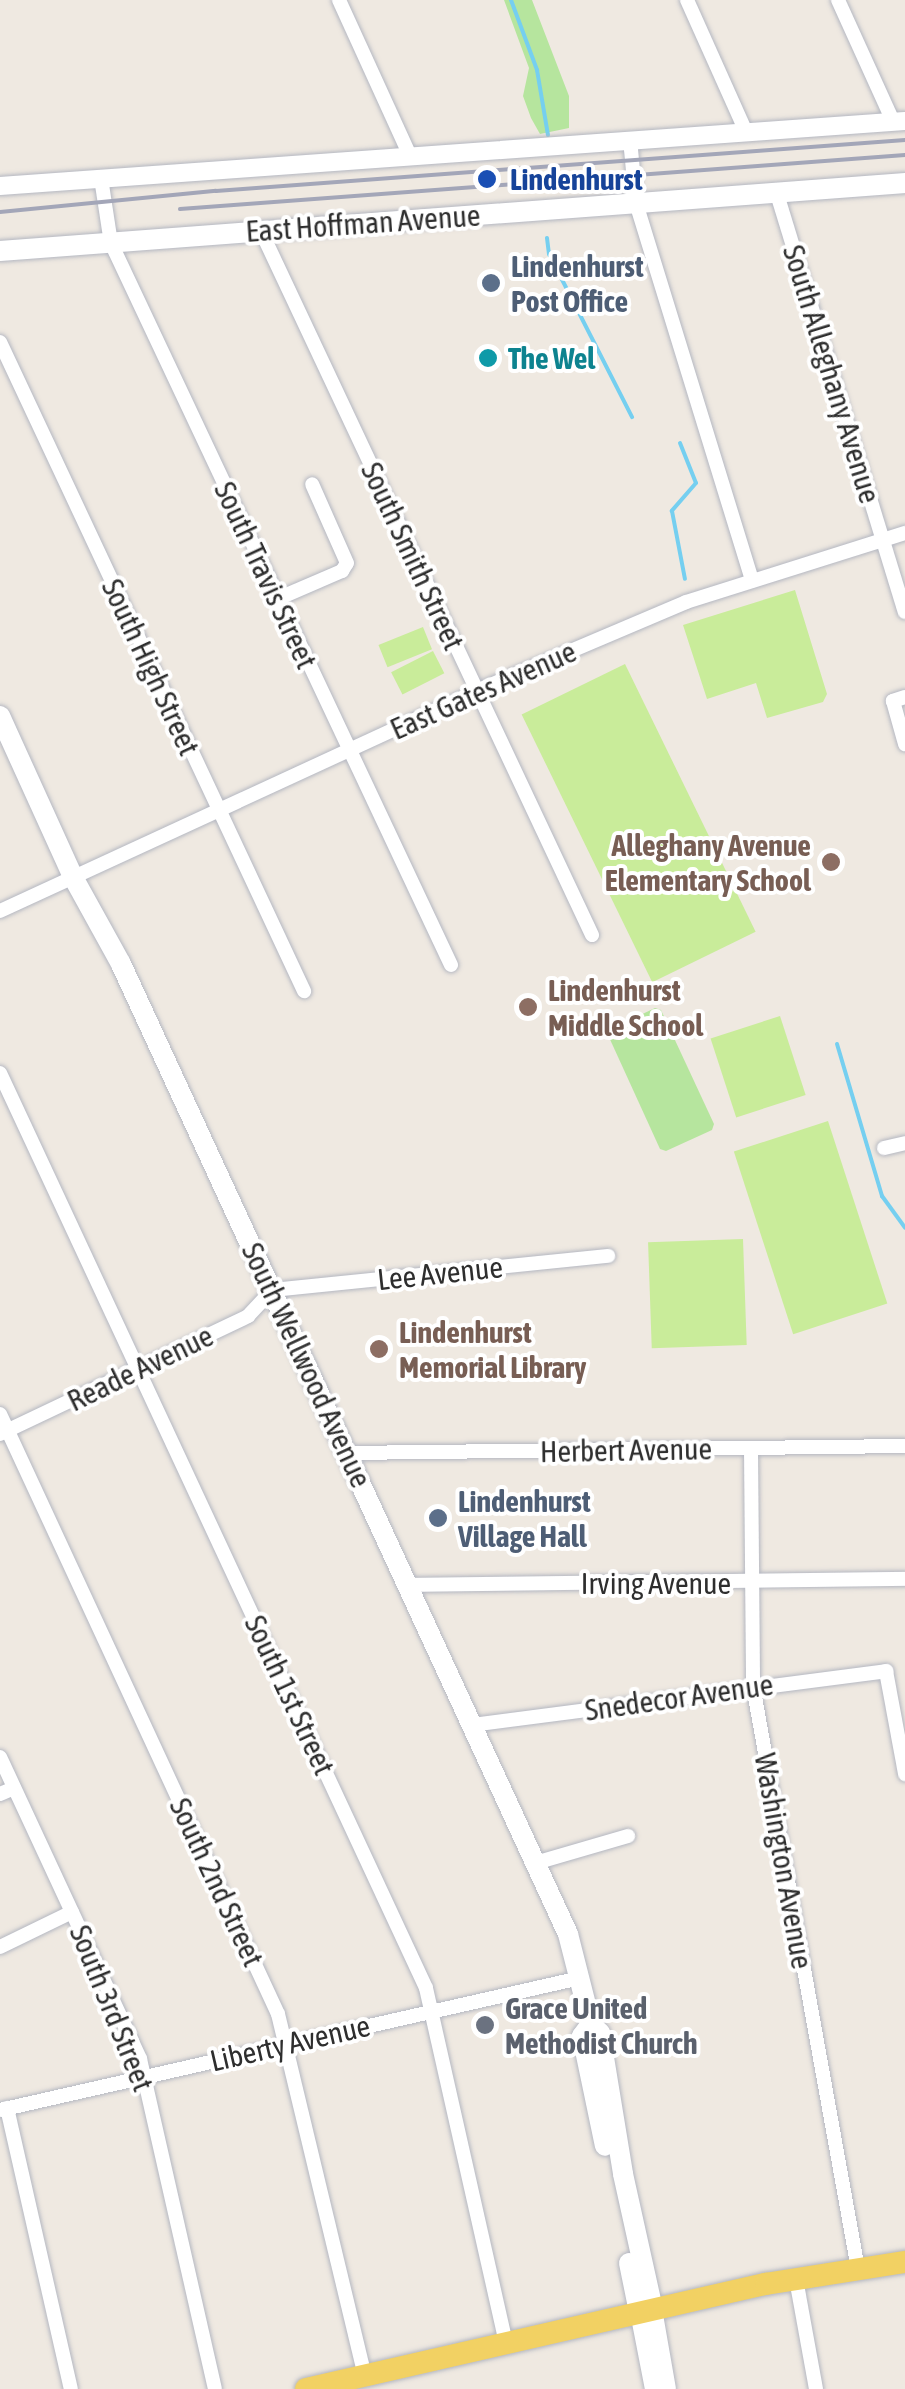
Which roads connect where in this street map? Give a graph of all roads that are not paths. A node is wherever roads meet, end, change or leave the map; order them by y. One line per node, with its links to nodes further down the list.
1 (338, 0): 7 (street)
2 (687, 0): 5 (street)
3 (838, 0): 4 (street)
4 (899, 121): 5 (street, East Hoffman Avenue)
5 (746, 132): 6 (street, East Hoffman Avenue)
6 (630, 139): 7 (street, East Hoffman Avenue); 12 (street)
7 (410, 156): 8 (street, East Hoffman Avenue)
8 (101, 178): 10 (street, East Hoffman Avenue); 14 (street, South Travis Street)
9 (905, 182): 11 (main road, East Hoffman Avenue)
10 (0, 186)
11 (777, 194): 12 (main road, East Hoffman Avenue); 19 (street, South Alleghany Avenue)
12 (636, 203): 13 (main road, East Hoffman Avenue); 20 (street)
13 (261, 231): 14 (main road, East Hoffman Avenue); 23 (street, South Smith Street)
14 (111, 243): 15 (main road, East Hoffman Avenue); 21 (street, South Travis Street)
15 (0, 251)
16 (0, 342): 28 (street, South High Street)
17 (312, 484): 21 (street)
18 (905, 534): 19 (street, East Gates Avenue)
19 (883, 540): 20 (street, East Gates Avenue); 22 (street, South Alleghany Avenue)
20 (752, 581): 23 (street, East Gates Avenue)
21 (277, 599): 27 (street, South Travis Street)
22 (905, 612)
23 (476, 692): 27 (street, East Gates Avenue); 31 (street, South Smith Street)
24 (905, 697): 26 (street)
25 (0, 716): 29 (main road, South Wellwood Avenue)
26 (905, 744)
27 (349, 750): 28 (street, East Gates Avenue); 32 (street, South Travis Street)
28 (218, 810): 29 (street, East Gates Avenue); 33 (street, South High Street)
29 (73, 876): 30 (street, East Gates Avenue); 38 (main road, South Wellwood Avenue)
30 (0, 912)
31 (592, 935)
32 (450, 965)
33 (304, 991)
34 (0, 1073): 39 (street, South 1st Street)
35 (905, 1143): 36 (street)
36 (884, 1148)
37 (608, 1256): 38 (street, Lee Avenue)
38 (272, 1290): 39 (street, Reade Avenue); 44 (main road, South Wellwood Avenue)
39 (138, 1369): 41 (street, Reade Avenue); 58 (street, South 1st Street)
40 (0, 1414): 41 (street, South 2nd Street)
41 (4, 1432): 59 (street, South 2nd Street)
42 (905, 1446): 43 (street, Herbert Avenue)
43 (751, 1449): 44 (street, Herbert Avenue); 46 (street, Washington Avenue)
44 (348, 1453): 47 (main road, South Wellwood Avenue)
45 (905, 1579): 46 (street, Irving Avenue)
46 (752, 1582): 47 (street, Irving Avenue); 48 (street, Washington Avenue)
47 (408, 1585): 49 (main road, South Wellwood Avenue)
48 (753, 1686): 49 (street, Snedecor Avenue); 51 (street, Snedecor Avenue); 63 (street, Washington Avenue)
49 (472, 1726): 54 (main road, South Wellwood Avenue)
50 (0, 1757): 52 (street, South 3rd Street)
51 (905, 1774)
52 (7, 1791): 55 (street, South 3rd Street)
53 (628, 1836): 54 (street)
54 (536, 1863): 57 (main road, South Wellwood Avenue)
55 (72, 1912): 56 (street); 60 (street, South 3rd Street)
56 (0, 1947)
57 (580, 1978): 58 (street, Liberty Avenue); 65 (main road, South Wellwood Avenue)
58 (430, 2010): 59 (street, Liberty Avenue); 66 (street, South 1st Street)
59 (288, 2044): 60 (street, Liberty Avenue); 67 (street, South 2nd Street)
60 (145, 2076): 61 (street, Liberty Avenue); 69 (street, South 3rd Street)
61 (4, 2109): 68 (street)
62 (905, 2262): 63 (main road)
63 (858, 2269): 64 (main road)
64 (796, 2279): 65 (main road); 73 (street)
65 (646, 2310): 66 (main road); 71 (street, South Wellwood Avenue); 72 (street, South Wellwood Avenue)
66 (506, 2342): 67 (main road)
67 (365, 2375): 70 (main road)
68 (71, 2389)
69 (215, 2389)
70 (306, 2389)
71 (654, 2389)
72 (667, 2389)
73 (816, 2389)

